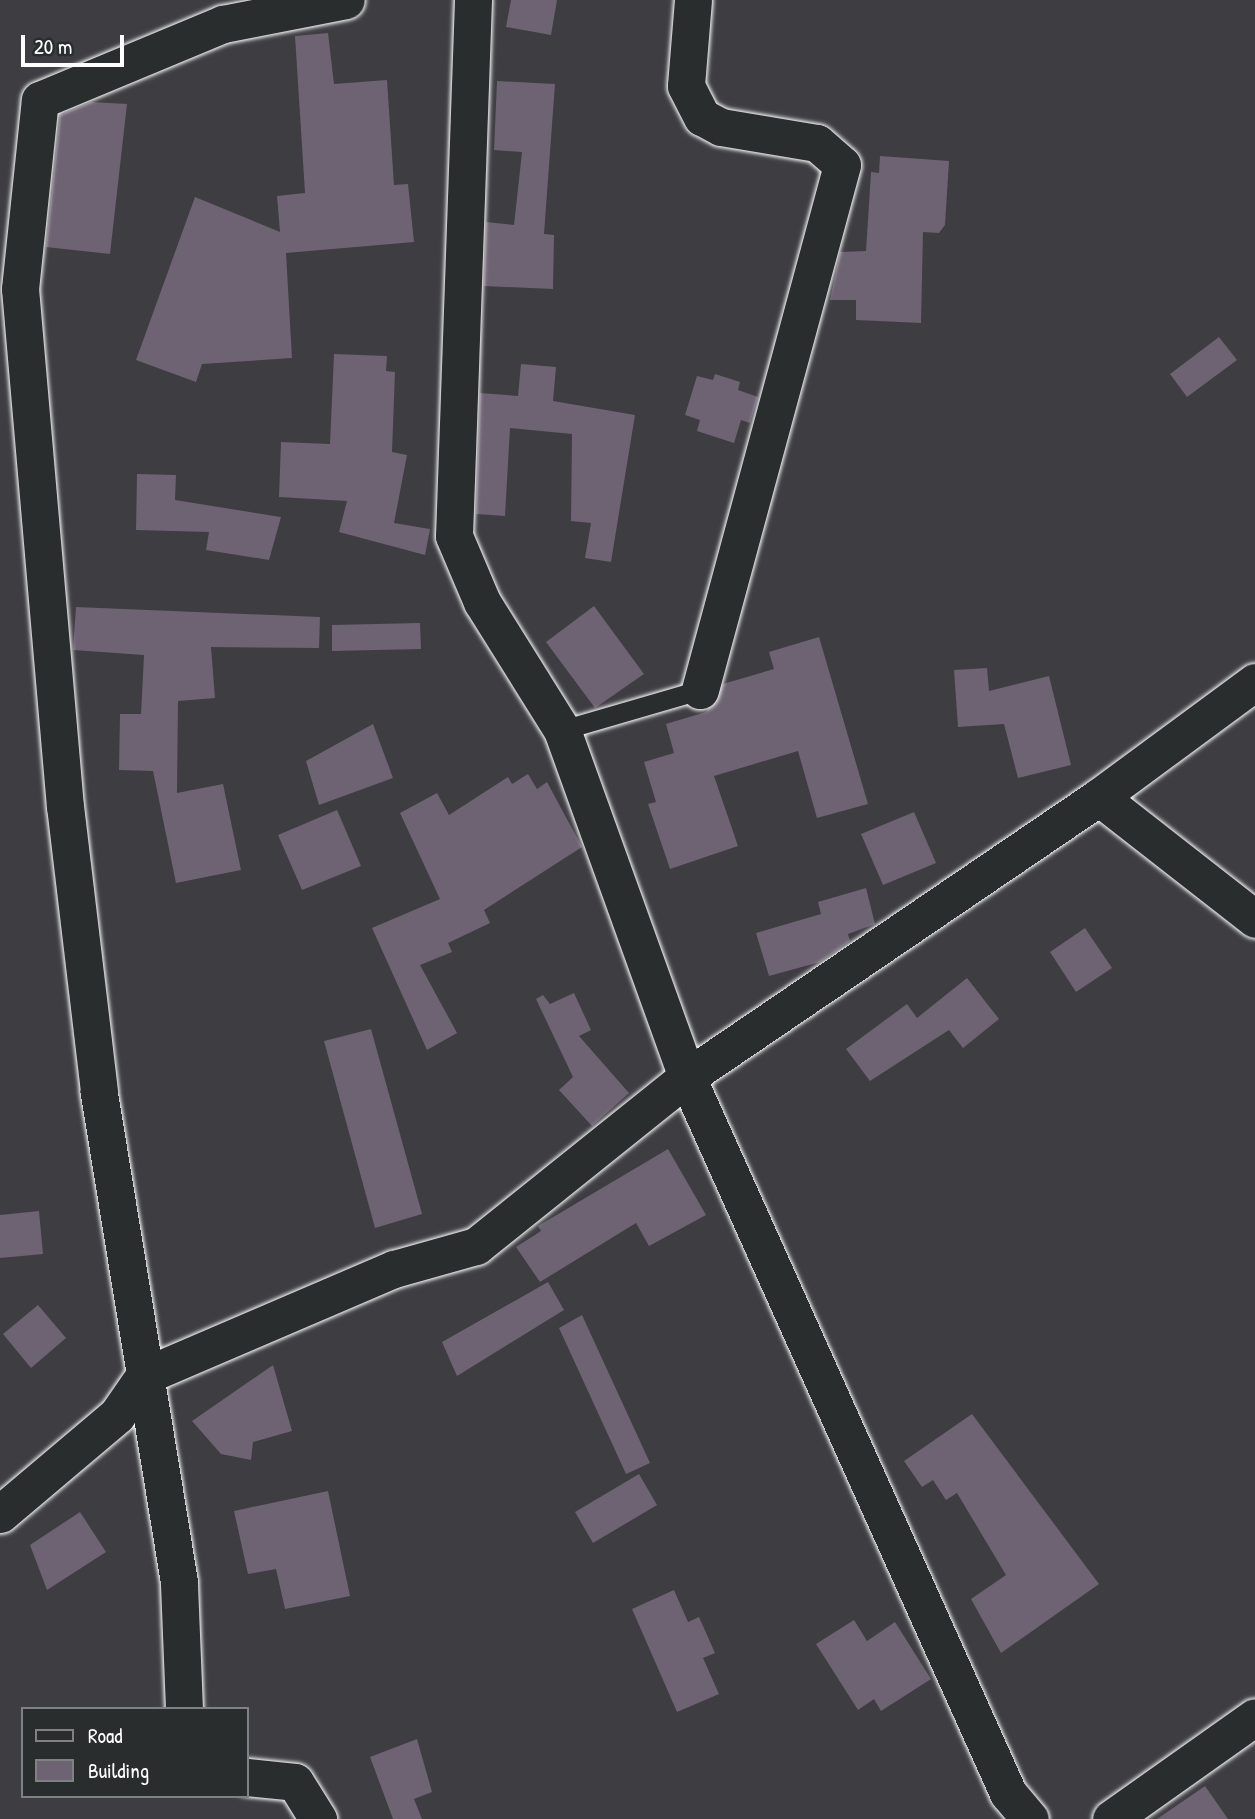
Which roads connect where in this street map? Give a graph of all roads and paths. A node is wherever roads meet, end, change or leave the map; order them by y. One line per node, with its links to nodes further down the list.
1 (346, 0): 10 (street)
2 (473, 0): 6 (street)
3 (693, 0): 5 (street)
4 (1255, 682): 7 (street)
5 (700, 690): 6 (lane)
6 (562, 730): 9 (street)
7 (1099, 797): 8 (street); 9 (street)
8 (1255, 919)
9 (687, 1077): 10 (street); 16 (street)
10 (144, 1376): 11 (street); 12 (street)
11 (0, 1514)
12 (184, 1707)
13 (1255, 1717): 17 (street)
14 (248, 1777): 15 (street)
15 (318, 1819)
16 (1030, 1819)
17 (1111, 1819)

